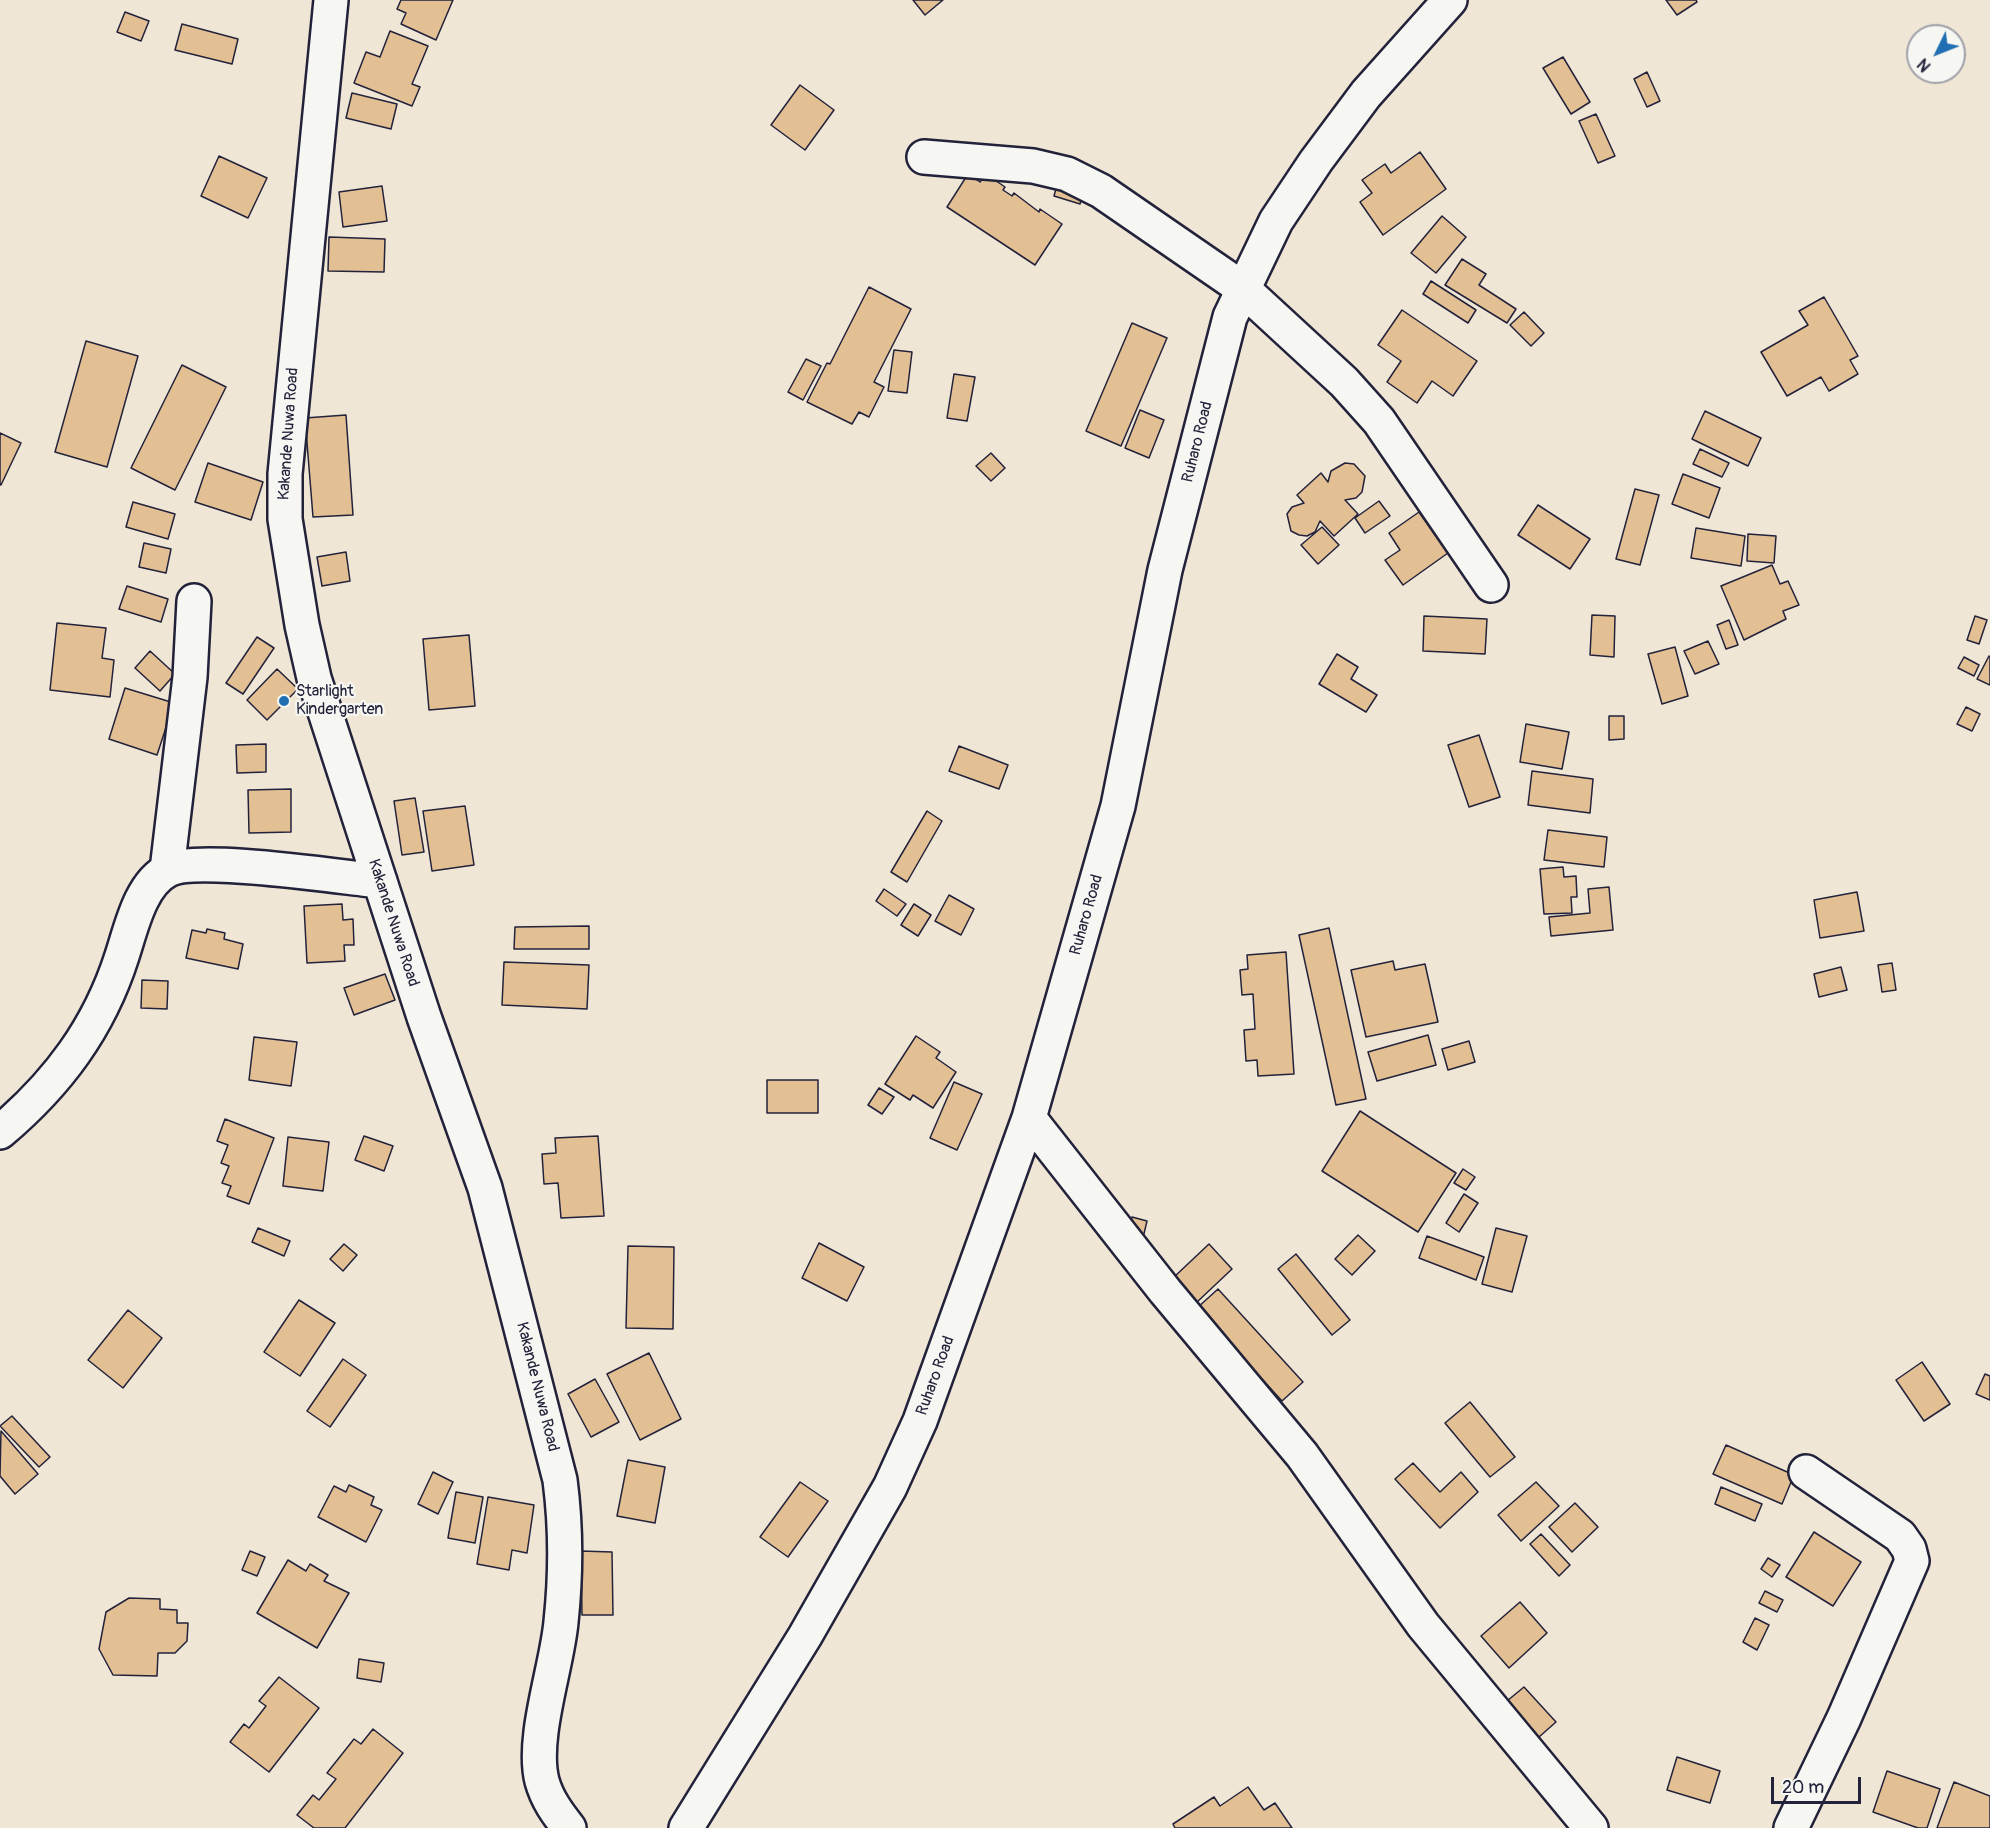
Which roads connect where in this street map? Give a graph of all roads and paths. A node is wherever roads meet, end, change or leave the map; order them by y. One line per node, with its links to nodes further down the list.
1 (331, 0): 8 (street, Kakande Nuwa Road)
2 (1450, 0): 4 (street, Ruharo Road)
3 (924, 157): 4 (street)
4 (1242, 288): 5 (street); 9 (street, Ruharo Road)
5 (1491, 585)
6 (194, 601): 7 (street)
7 (167, 870): 8 (street); 10 (street)
8 (380, 880): 12 (street, Kakande Nuwa Road)
9 (1029, 1118): 13 (street, Ruharo Road); 14 (street)
10 (0, 1132)
11 (1806, 1472): 15 (street)
12 (568, 1828)
13 (686, 1828)
14 (1591, 1828)
15 (1791, 1828)

